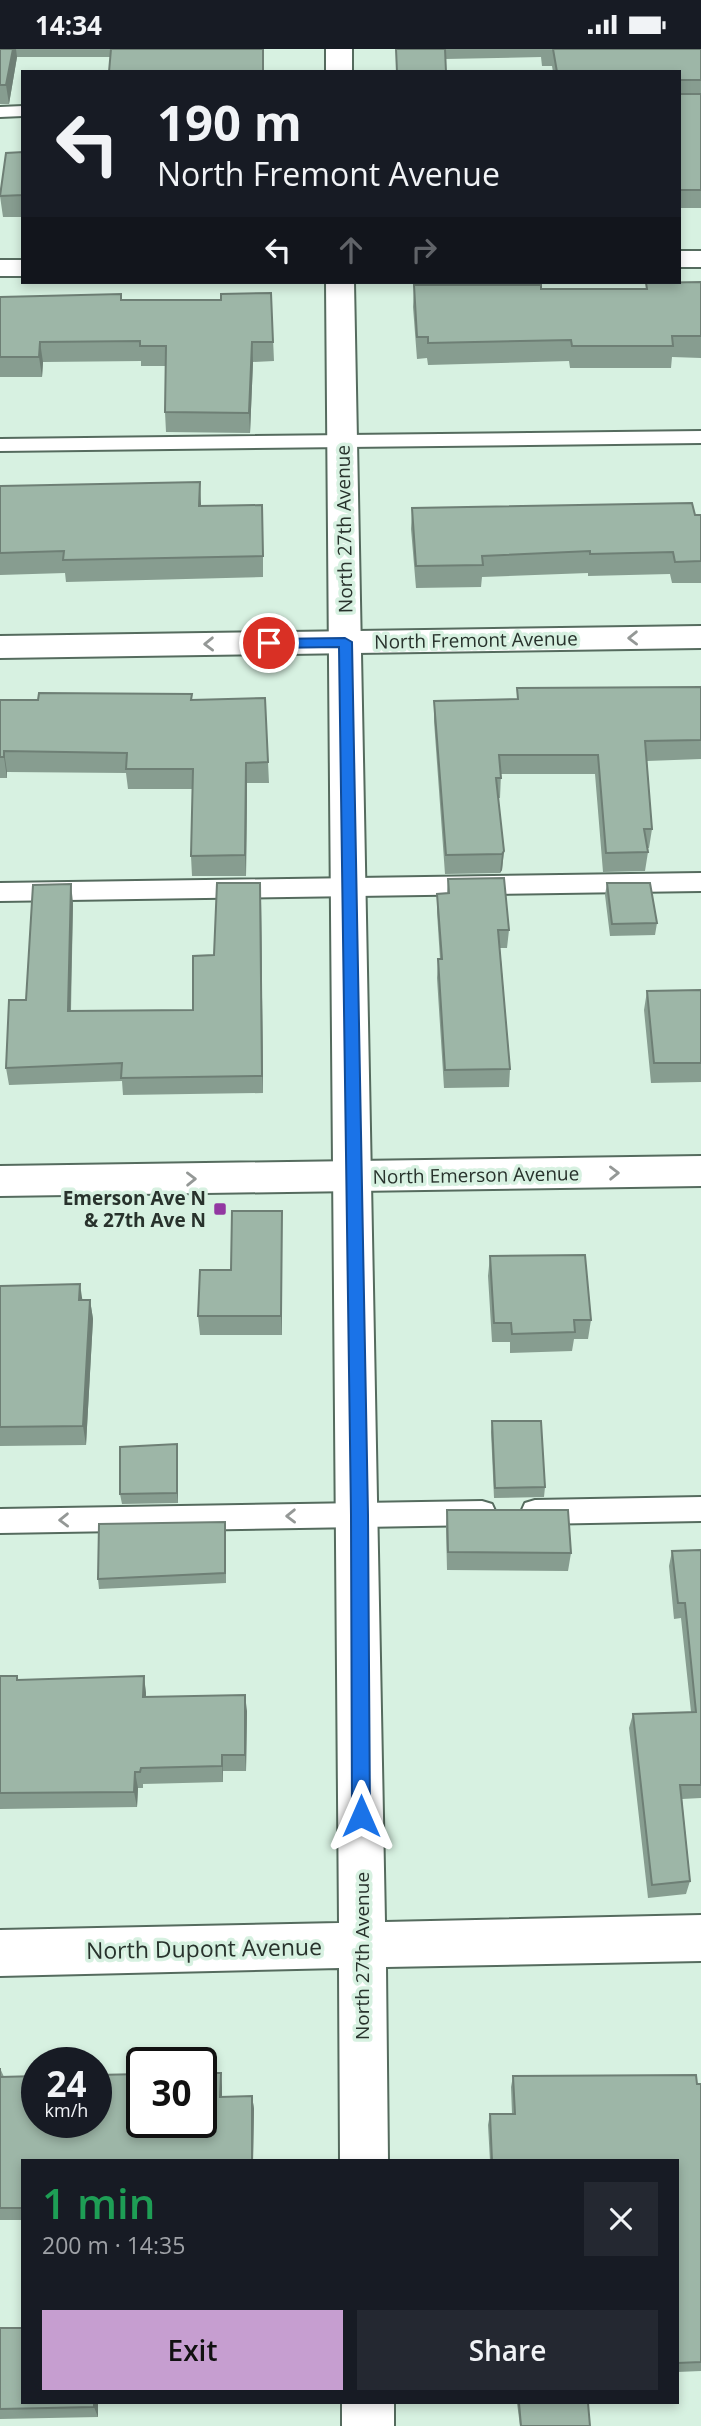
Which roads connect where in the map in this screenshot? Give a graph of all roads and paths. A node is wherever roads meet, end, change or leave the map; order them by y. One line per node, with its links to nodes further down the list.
1 (339, 49): 2 (street)
2 (339, 70)
3 (21, 111): 4 (lane)
4 (0, 112)
5 (681, 259): 6 (street)
6 (701, 259)
7 (0, 268): 8 (street)
8 (21, 268)
9 (340, 284): 11 (street, North 27th Avenue)
10 (701, 437): 11 (lane)
11 (342, 441): 12 (lane); 14 (street, North 27th Avenue)
12 (0, 445)
13 (701, 637): 14 (street, North Fremont Avenue, one-way to 14)
14 (345, 642): 15 (street, North Fremont Avenue, one-way to 15); 17 (street, North 27th Avenue)
15 (0, 647)
16 (701, 882): 17 (lane)
17 (349, 887): 18 (lane); 20 (street, North 27th Avenue)
18 (0, 892)
19 (701, 1171): 20 (street, North Emerson Avenue, one-way to 19)
20 (353, 1177): 21 (street, North Emerson Avenue, one-way to 20); 23 (street, North 27th Avenue)
21 (0, 1181)
22 (701, 1509): 23 (lane)
23 (359, 1515): 24 (lane, one-way to 24); 26 (street, North 27th Avenue)
24 (0, 1521)
25 (701, 1938): 26 (street, North Dupont Avenue)
26 (362, 1945): 27 (street, North Dupont Avenue); 28 (street, North 27th Avenue)
27 (0, 1953)
28 (364, 2159)
29 (368, 2404): 30 (street)
30 (368, 2426)

